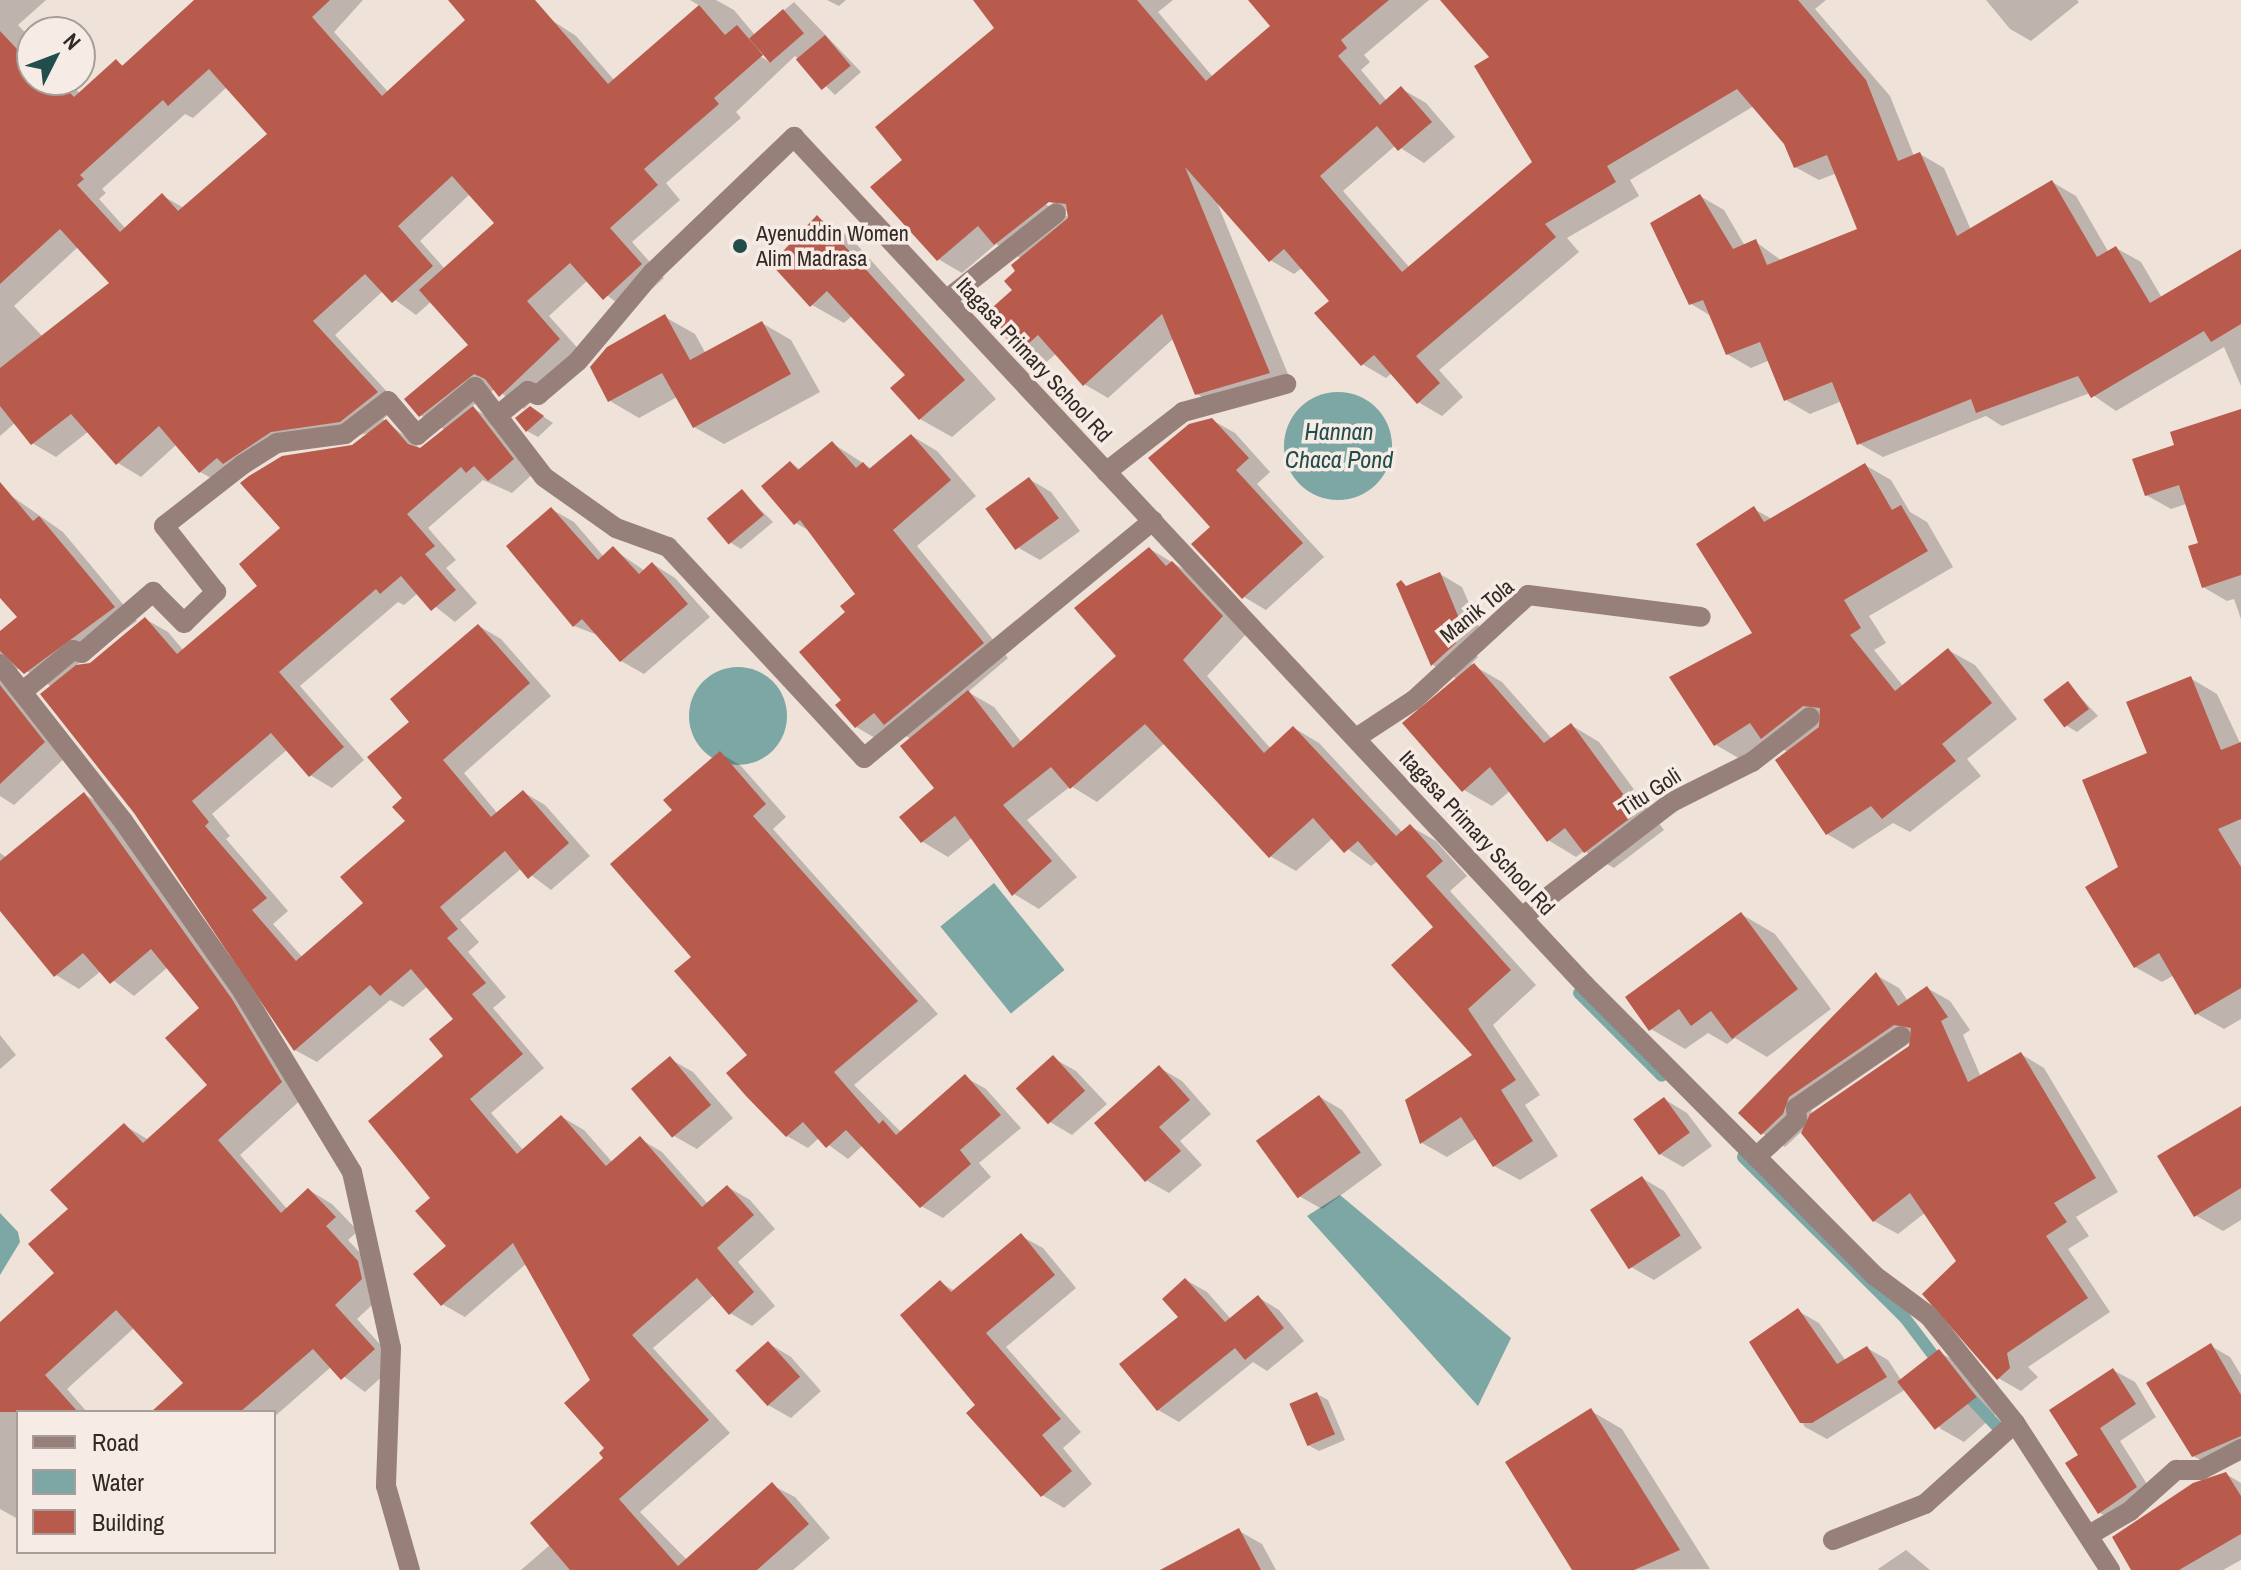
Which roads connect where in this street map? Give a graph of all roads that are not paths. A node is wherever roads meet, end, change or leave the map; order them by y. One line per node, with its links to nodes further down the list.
1 (1056, 213): 2 (street)
2 (946, 300): 4 (street, Itagasa Primary School Rd); 5 (street, Itagasa Primary School Rd)
3 (1286, 384): 5 (street)
4 (497, 416): 6 (street); 9 (street)
5 (1106, 472): 6 (street, Itagasa Primary School Rd)
6 (1153, 521): 11 (street, Itagasa Primary School Rd)
7 (1701, 617): 11 (street, Manik Tola)
8 (0, 664): 9 (street)
9 (22, 692): 19 (street)
10 (1810, 717): 12 (street, Titu Goli)
11 (1356, 738): 12 (street, Itagasa Primary School Rd)
12 (1522, 917): 14 (street, Itagasa Primary School Rd)
13 (1901, 1036): 14 (street)
14 (1756, 1157): 15 (street, Itagasa Primary School Rd)
15 (2015, 1423): 17 (street, Itagasa Primary School Rd); 18 (street)
16 (2241, 1449): 17 (street)
17 (2089, 1535): 20 (street, Itagasa Primary School Rd)
18 (1833, 1540)
19 (410, 1570)
20 (2110, 1570)

